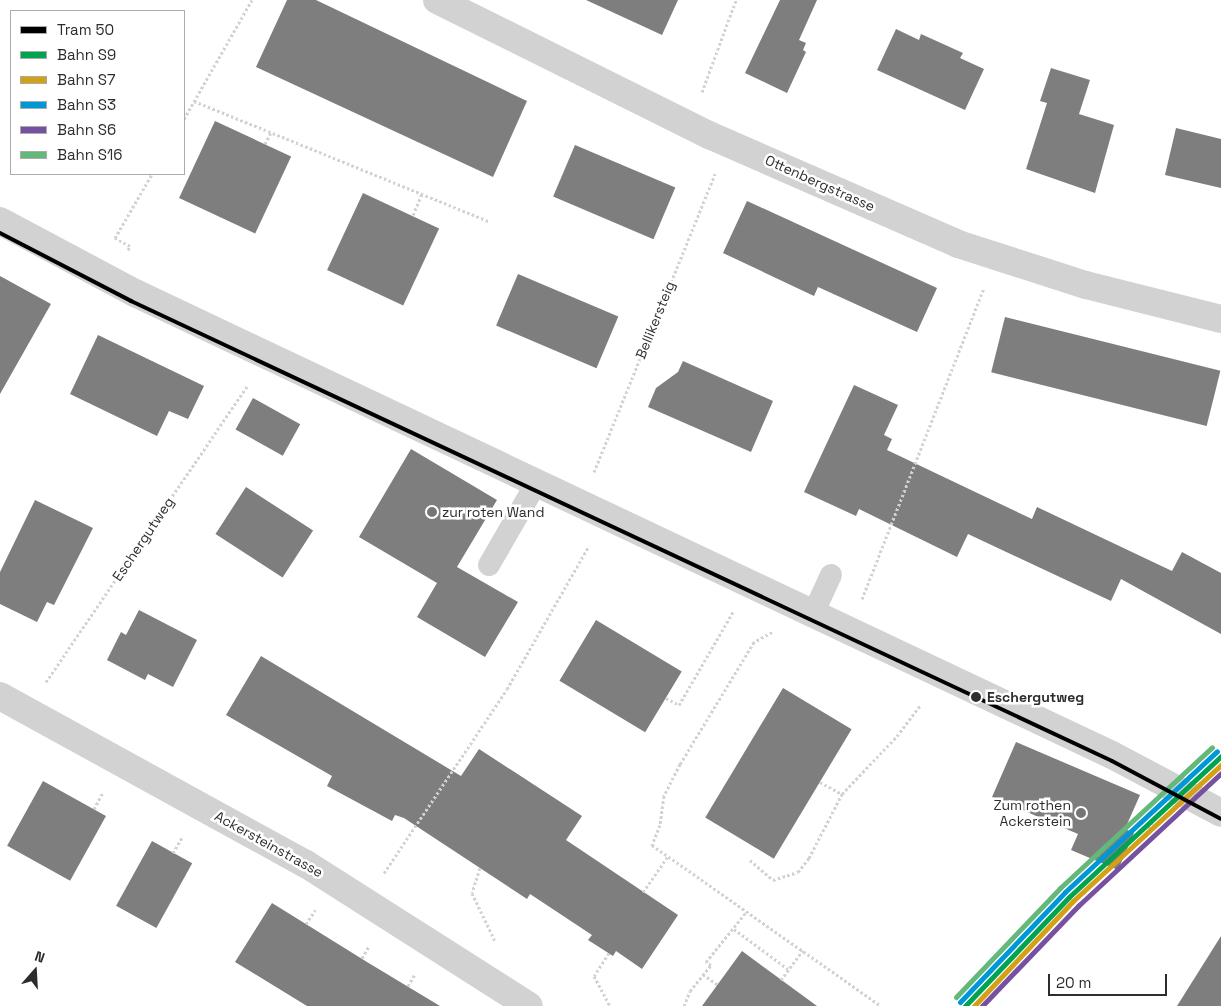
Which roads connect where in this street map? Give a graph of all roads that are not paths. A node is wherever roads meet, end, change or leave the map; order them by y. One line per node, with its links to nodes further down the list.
1 (437, 0): 3 (street, Ottenbergstrasse)
2 (0, 221): 4 (street)
3 (1221, 319)
4 (537, 482): 5 (lane); 7 (street)
5 (488, 565)
6 (831, 575): 7 (lane)
7 (813, 614): 9 (street)
8 (0, 696): 10 (street, Ackersteinstrasse)
9 (1221, 813)
10 (530, 1006)

